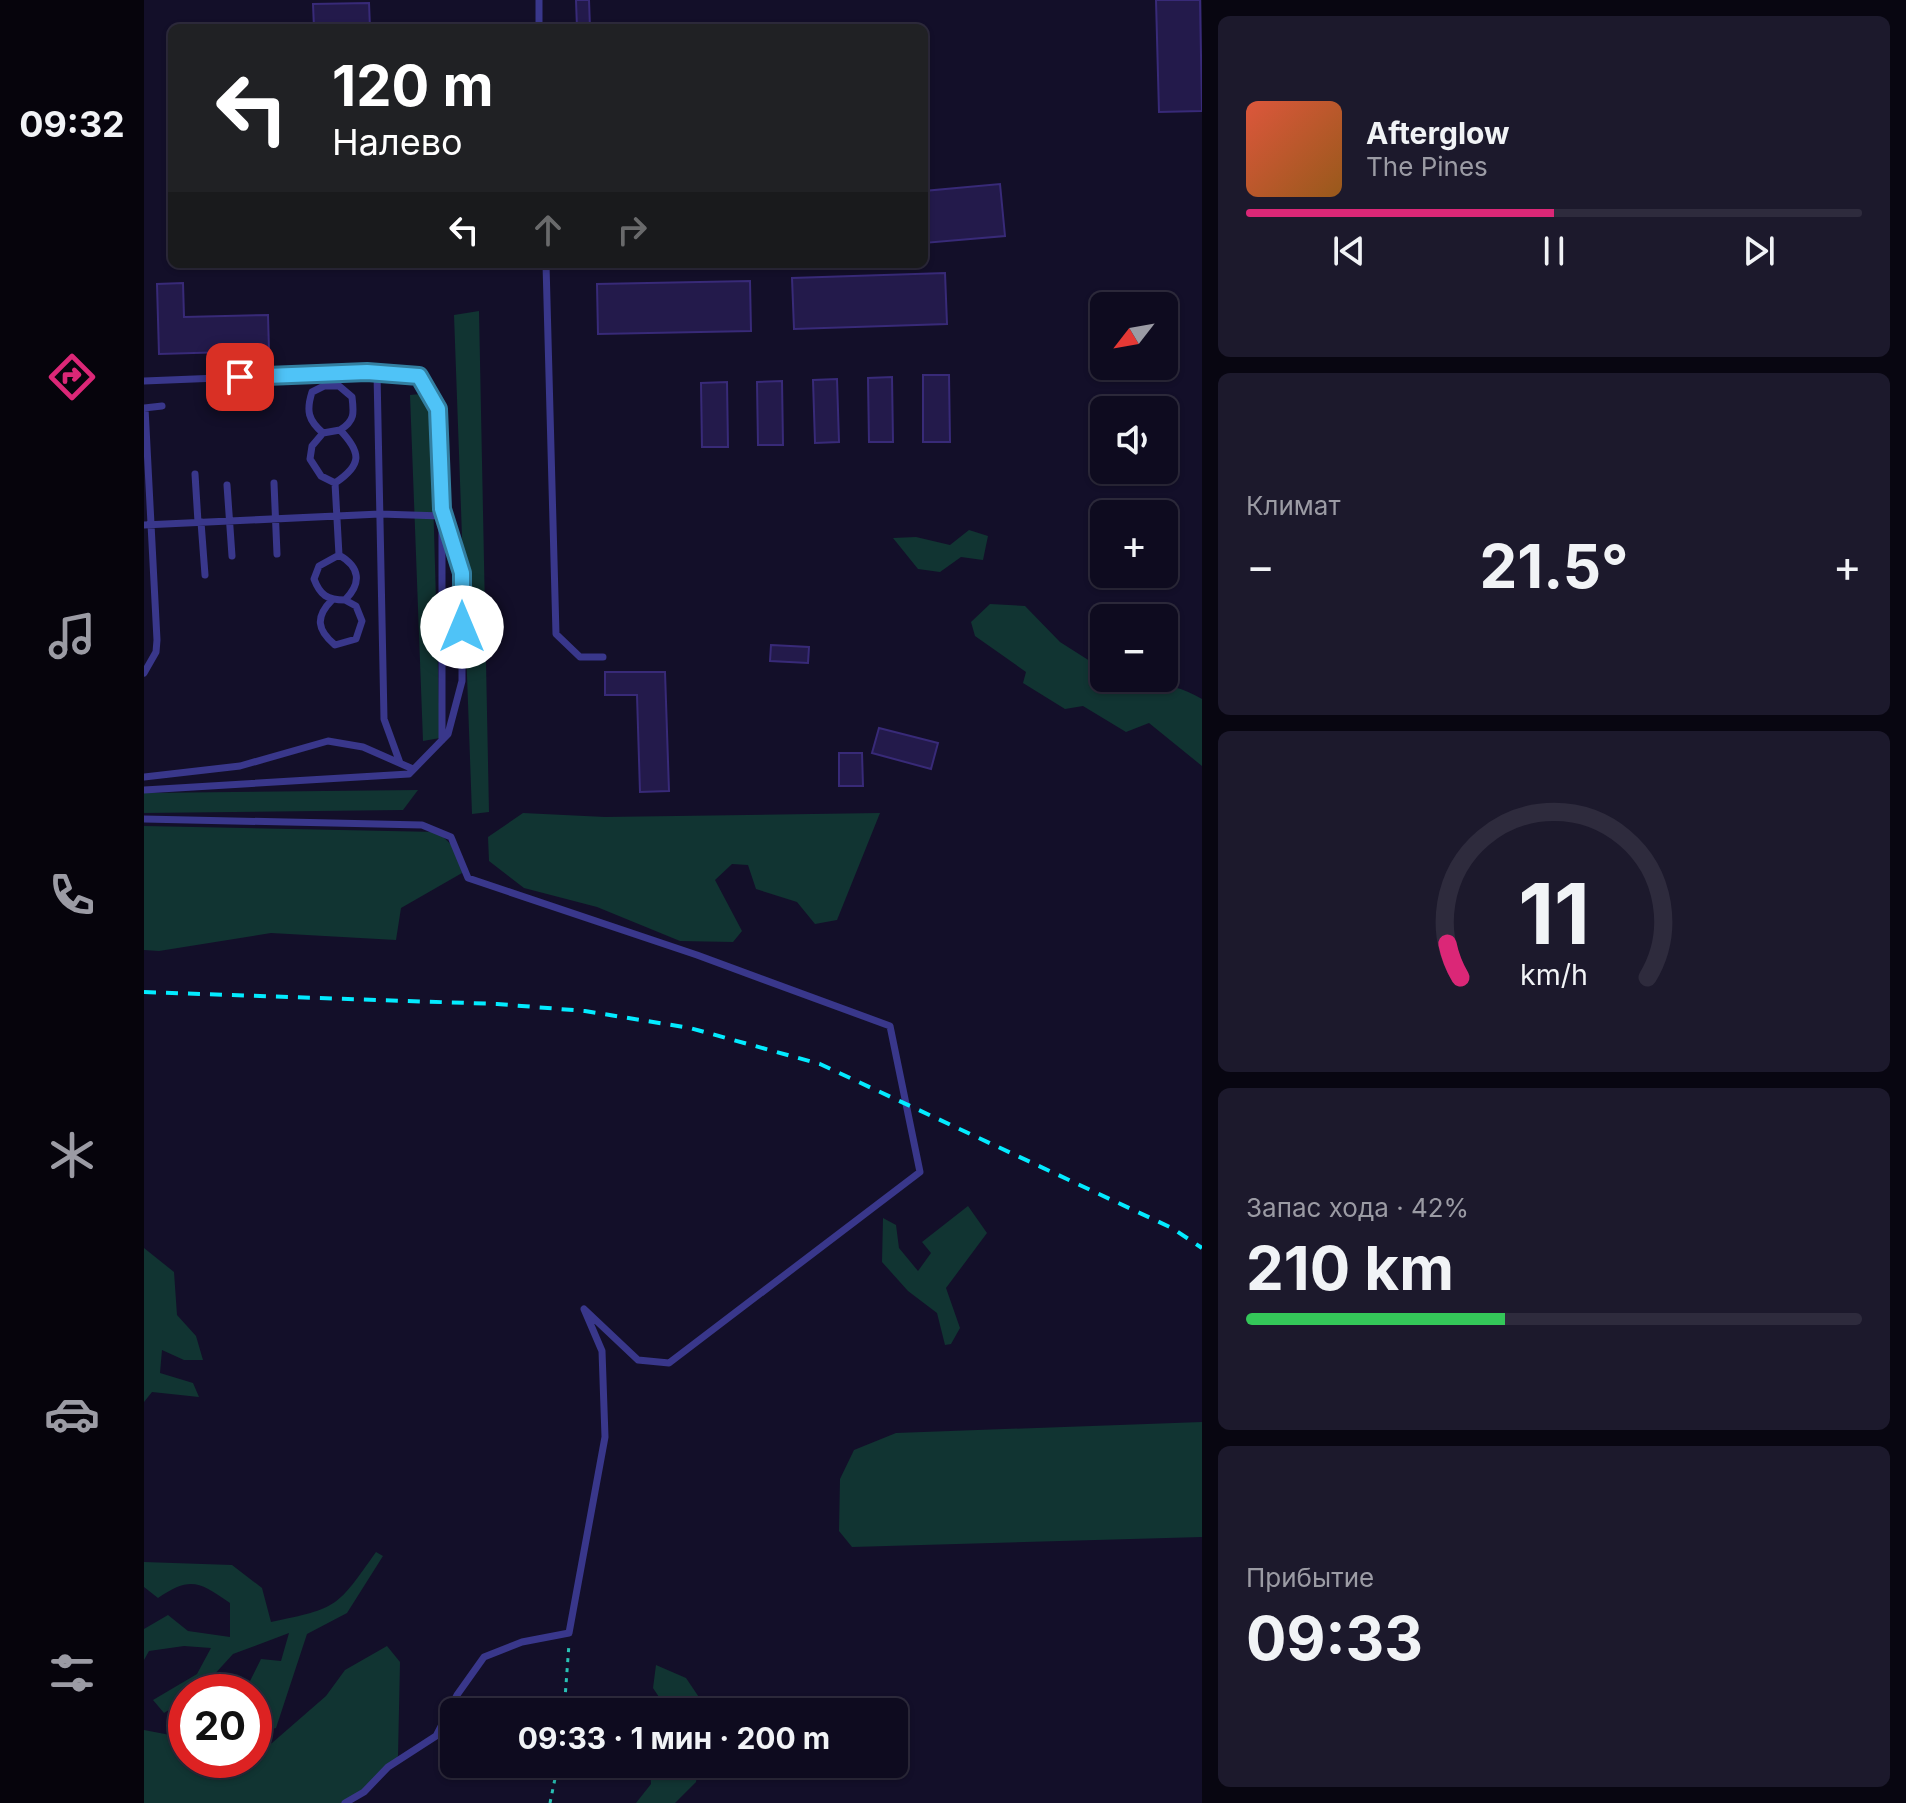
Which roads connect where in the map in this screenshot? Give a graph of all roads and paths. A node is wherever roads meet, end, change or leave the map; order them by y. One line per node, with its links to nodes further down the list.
1 (539, 0): 2 (lane)
2 (539, 24)
3 (546, 268): 27 (lane)
4 (377, 373): 5 (lane); 14 (lane); 15 (lane)
5 (144, 381)
6 (162, 406): 7 (lane)
7 (144, 408): 20 (lane)
8 (340, 430): 9 (lane); 9 (lane); 12 (lane)
9 (323, 433): 12 (lane)
10 (195, 474): 19 (lane)
11 (274, 483): 17 (lane)
12 (335, 483): 16 (lane)
13 (227, 485): 18 (lane)
14 (442, 513): 15 (lane); 29 (lane); 29 (lane)
15 (380, 514): 16 (lane); 30 (lane)
16 (339, 516): 17 (lane); 22 (lane)
17 (275, 519): 18 (lane); 21 (lane)
18 (229, 521): 19 (lane); 23 (lane)
19 (200, 522): 20 (lane); 24 (lane)
20 (147, 524): 28 (lane)
21 (277, 554)
22 (339, 555): 25 (lane); 26 (lane)
23 (232, 556)
24 (205, 575)
25 (332, 600): 26 (lane); 26 (lane)
26 (345, 600)
27 (603, 657)
28 (144, 673)
29 (442, 740): 31 (lane)
30 (400, 763): 31 (lane); 32 (lane)
31 (413, 769): 33 (lane)
32 (144, 777)
33 (144, 790)
34 (144, 819): 35 (lane)
35 (569, 1633): 36 (path); 38 (lane)
36 (565, 1698)
37 (555, 1778): 39 (path)
38 (345, 1803)
39 (550, 1803)

